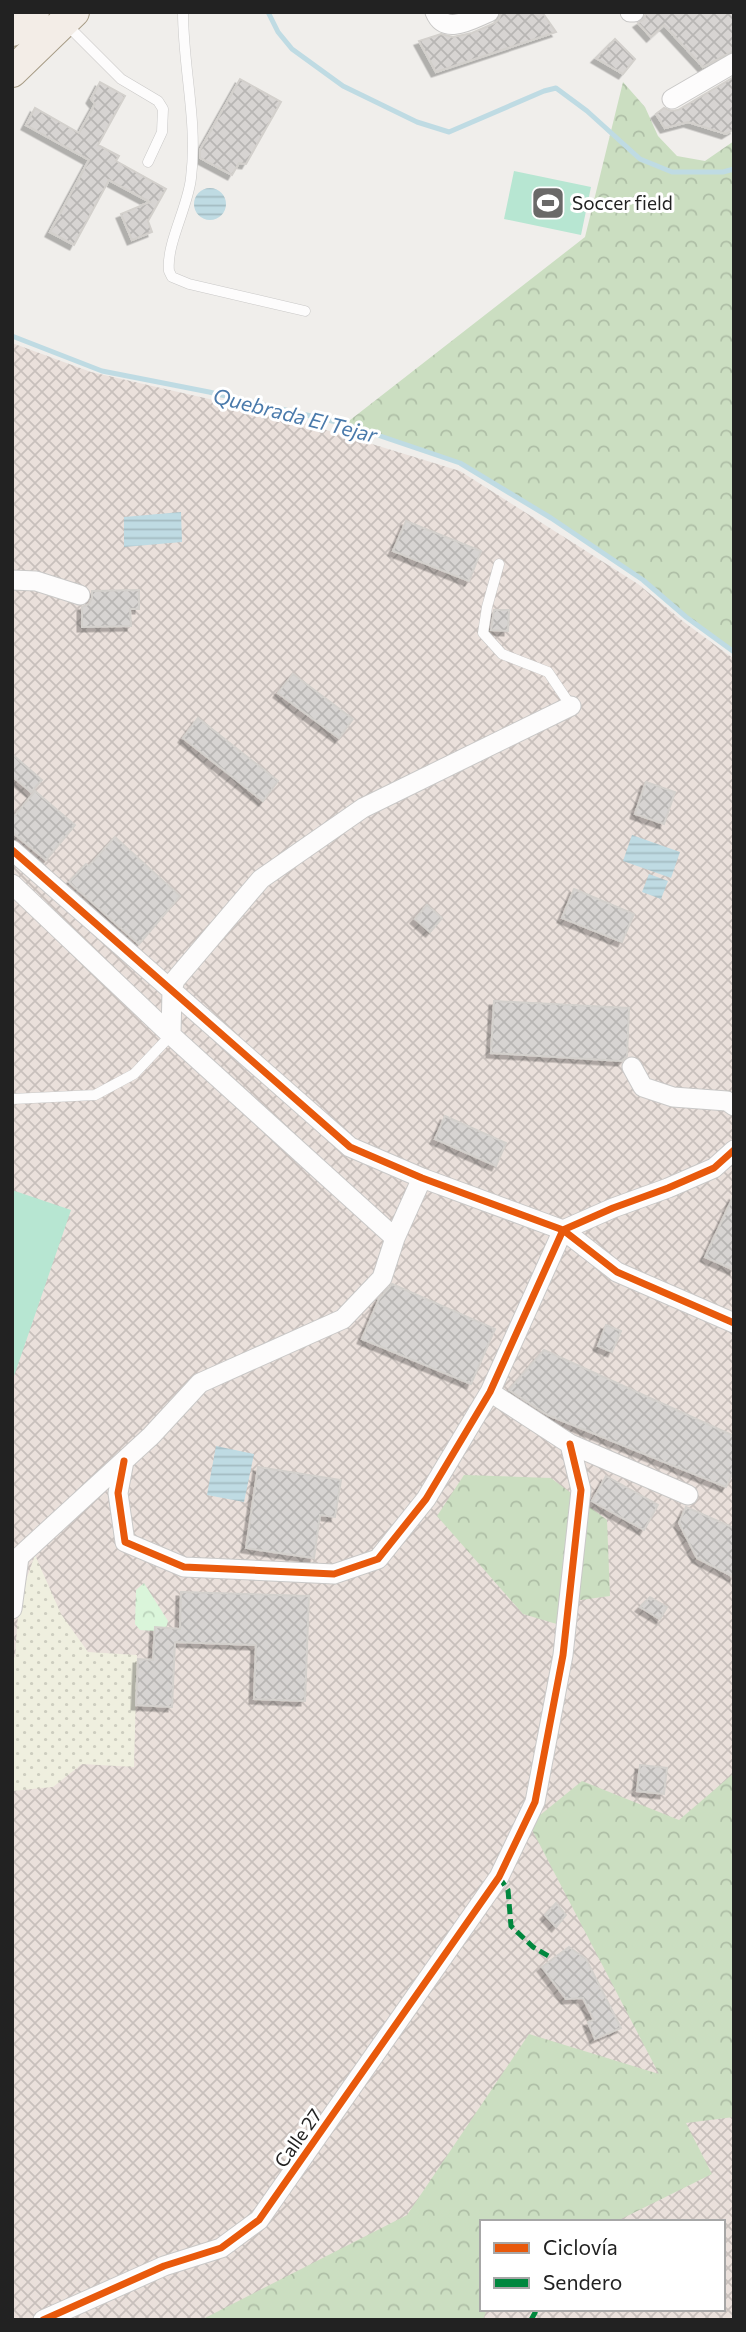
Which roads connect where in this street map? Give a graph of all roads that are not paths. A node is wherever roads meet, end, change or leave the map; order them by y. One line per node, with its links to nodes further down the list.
1 (183, 12): 9 (lane)
2 (489, 12): 4 (street)
3 (69, 17): 6 (main road); 8 (lane)
4 (440, 18)
5 (734, 63): 7 (street)
6 (12, 72)
7 (671, 99)
8 (148, 162)
9 (305, 311)
10 (499, 564): 13 (lane)
11 (12, 580): 12 (street)
12 (79, 595)
13 (571, 706): 18 (street)
14 (12, 850): 16 (street)
15 (12, 884): 17 (street)
16 (91, 921): 17 (street); 18 (street)
17 (75, 941): 19 (street)
18 (172, 990): 19 (street); 24 (street)
19 (172, 1035): 21 (lane); 26 (street)
20 (632, 1067): 22 (street)
21 (12, 1099)
22 (734, 1106)
23 (734, 1150): 25 (street)
24 (422, 1178): 25 (street); 26 (street)
25 (564, 1230): 27 (street); 28 (street)
26 (395, 1238): 30 (street)
27 (734, 1322)
28 (490, 1392): 29 (street); 30 (street)
29 (570, 1444): 31 (street); 33 (street, Calle 27)
30 (124, 1461): 32 (street)
31 (688, 1495)
32 (12, 1609)
33 (43, 2320)

